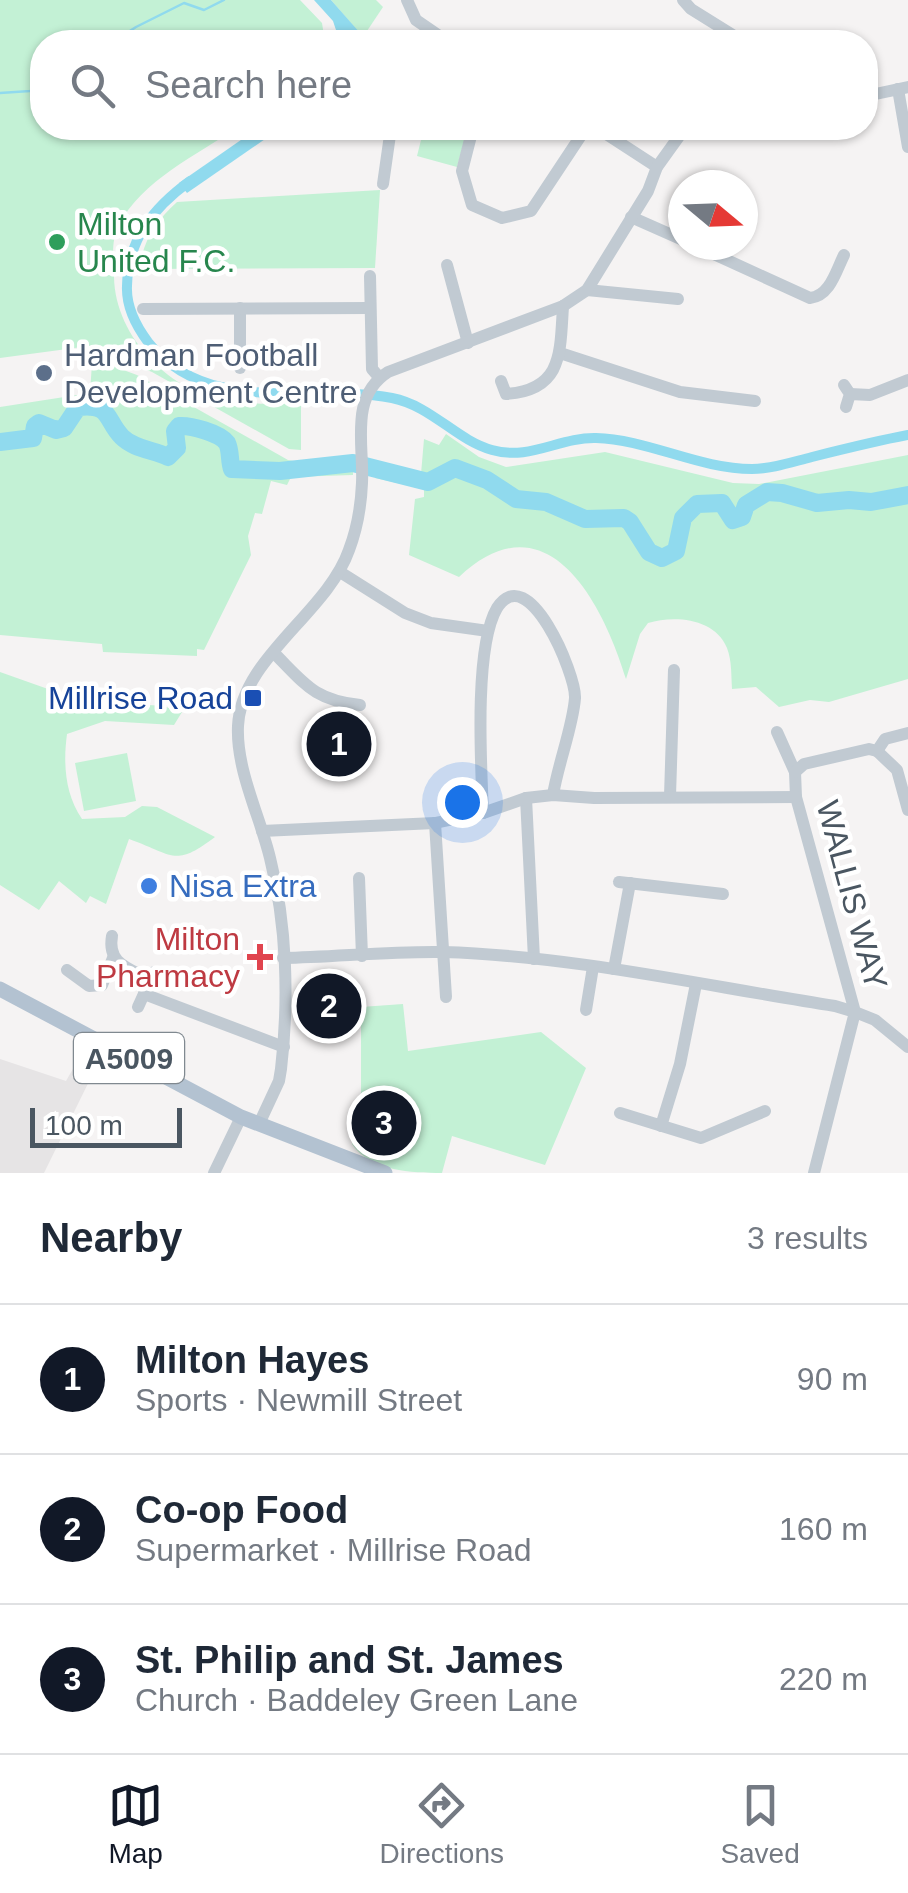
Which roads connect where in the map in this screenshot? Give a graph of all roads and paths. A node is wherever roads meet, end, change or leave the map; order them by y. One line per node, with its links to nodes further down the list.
1 (407, 0): 3 (street)
2 (683, 0): 4 (street)
3 (424, 30)
4 (725, 30)
5 (903, 88): 6 (street); 12 (street)
6 (878, 93)
7 (390, 140): 14 (street)
8 (470, 140): 9 (street)
9 (586, 140)
10 (614, 140): 13 (street)
11 (677, 140): 13 (street)
12 (908, 147)
13 (657, 168): 15 (street)
14 (384, 184)
15 (632, 217): 16 (street); 21 (street)
16 (668, 233)
17 (844, 255): 18 (street)
18 (727, 260)
19 (446, 265): 27 (street)
20 (370, 276): 25 (street)
21 (587, 290): 22 (street); 23 (street)
22 (678, 299)
23 (563, 306): 27 (street); 28 (street)
24 (240, 308): 25 (street); 26 (street); 29 (street)
25 (370, 308): 31 (street)
26 (143, 309)
27 (468, 343): 31 (street)
28 (560, 353): 32 (street); 34 (street)
29 (240, 368)
30 (908, 380): 33 (street)
31 (376, 381): 35 (street)
32 (501, 381)
33 (847, 395)
34 (755, 401)
35 (340, 572): 36 (street); 37 (street)
36 (488, 630): 44 (street); 49 (street)
37 (274, 653): 39 (street); 51 (street)
38 (678, 678): 45 (street)
39 (360, 705)
40 (777, 732): 43 (street, WALLIS WAY)
41 (908, 733): 42 (street)
42 (877, 751): 43 (street); 48 (street)
43 (795, 772): 47 (street, WALLIS WAY)
44 (553, 795): 45 (street); 46 (street)
45 (670, 796): 47 (street)
46 (526, 798): 49 (street); 59 (street)
47 (796, 798): 67 (street, WALLIS WAY)
48 (908, 810)
49 (483, 812): 50 (street)
50 (435, 822): 51 (street); 55 (street)
51 (262, 831): 58 (street)
52 (359, 878): 56 (street)
53 (724, 894): 61 (street)
54 (112, 936): 57 (street)
55 (444, 952): 56 (street); 59 (street); 65 (street)
56 (362, 956): 58 (street)
57 (113, 958): 62 (street); 68 (street)
58 (283, 958): 68 (street)
59 (541, 960): 60 (street)
60 (592, 966): 61 (street); 66 (street)
61 (614, 969): 63 (street)
62 (66, 970)
63 (696, 984): 67 (street); 74 (street)
64 (0, 989): 72 (main road, A5009)
65 (442, 992)
66 (586, 1011)
67 (855, 1012): 69 (street, WALLIS WAY); 78 (street)
68 (284, 1046): 73 (street)
69 (908, 1047)
70 (766, 1110): 74 (street)
71 (619, 1114): 74 (street)
72 (240, 1117): 73 (main road, A5009); 76 (street)
73 (259, 1124): 75 (main road, A5009)
74 (661, 1126)
75 (352, 1167): 77 (main road, A5009)
76 (214, 1173)
77 (386, 1173)
78 (814, 1173)

